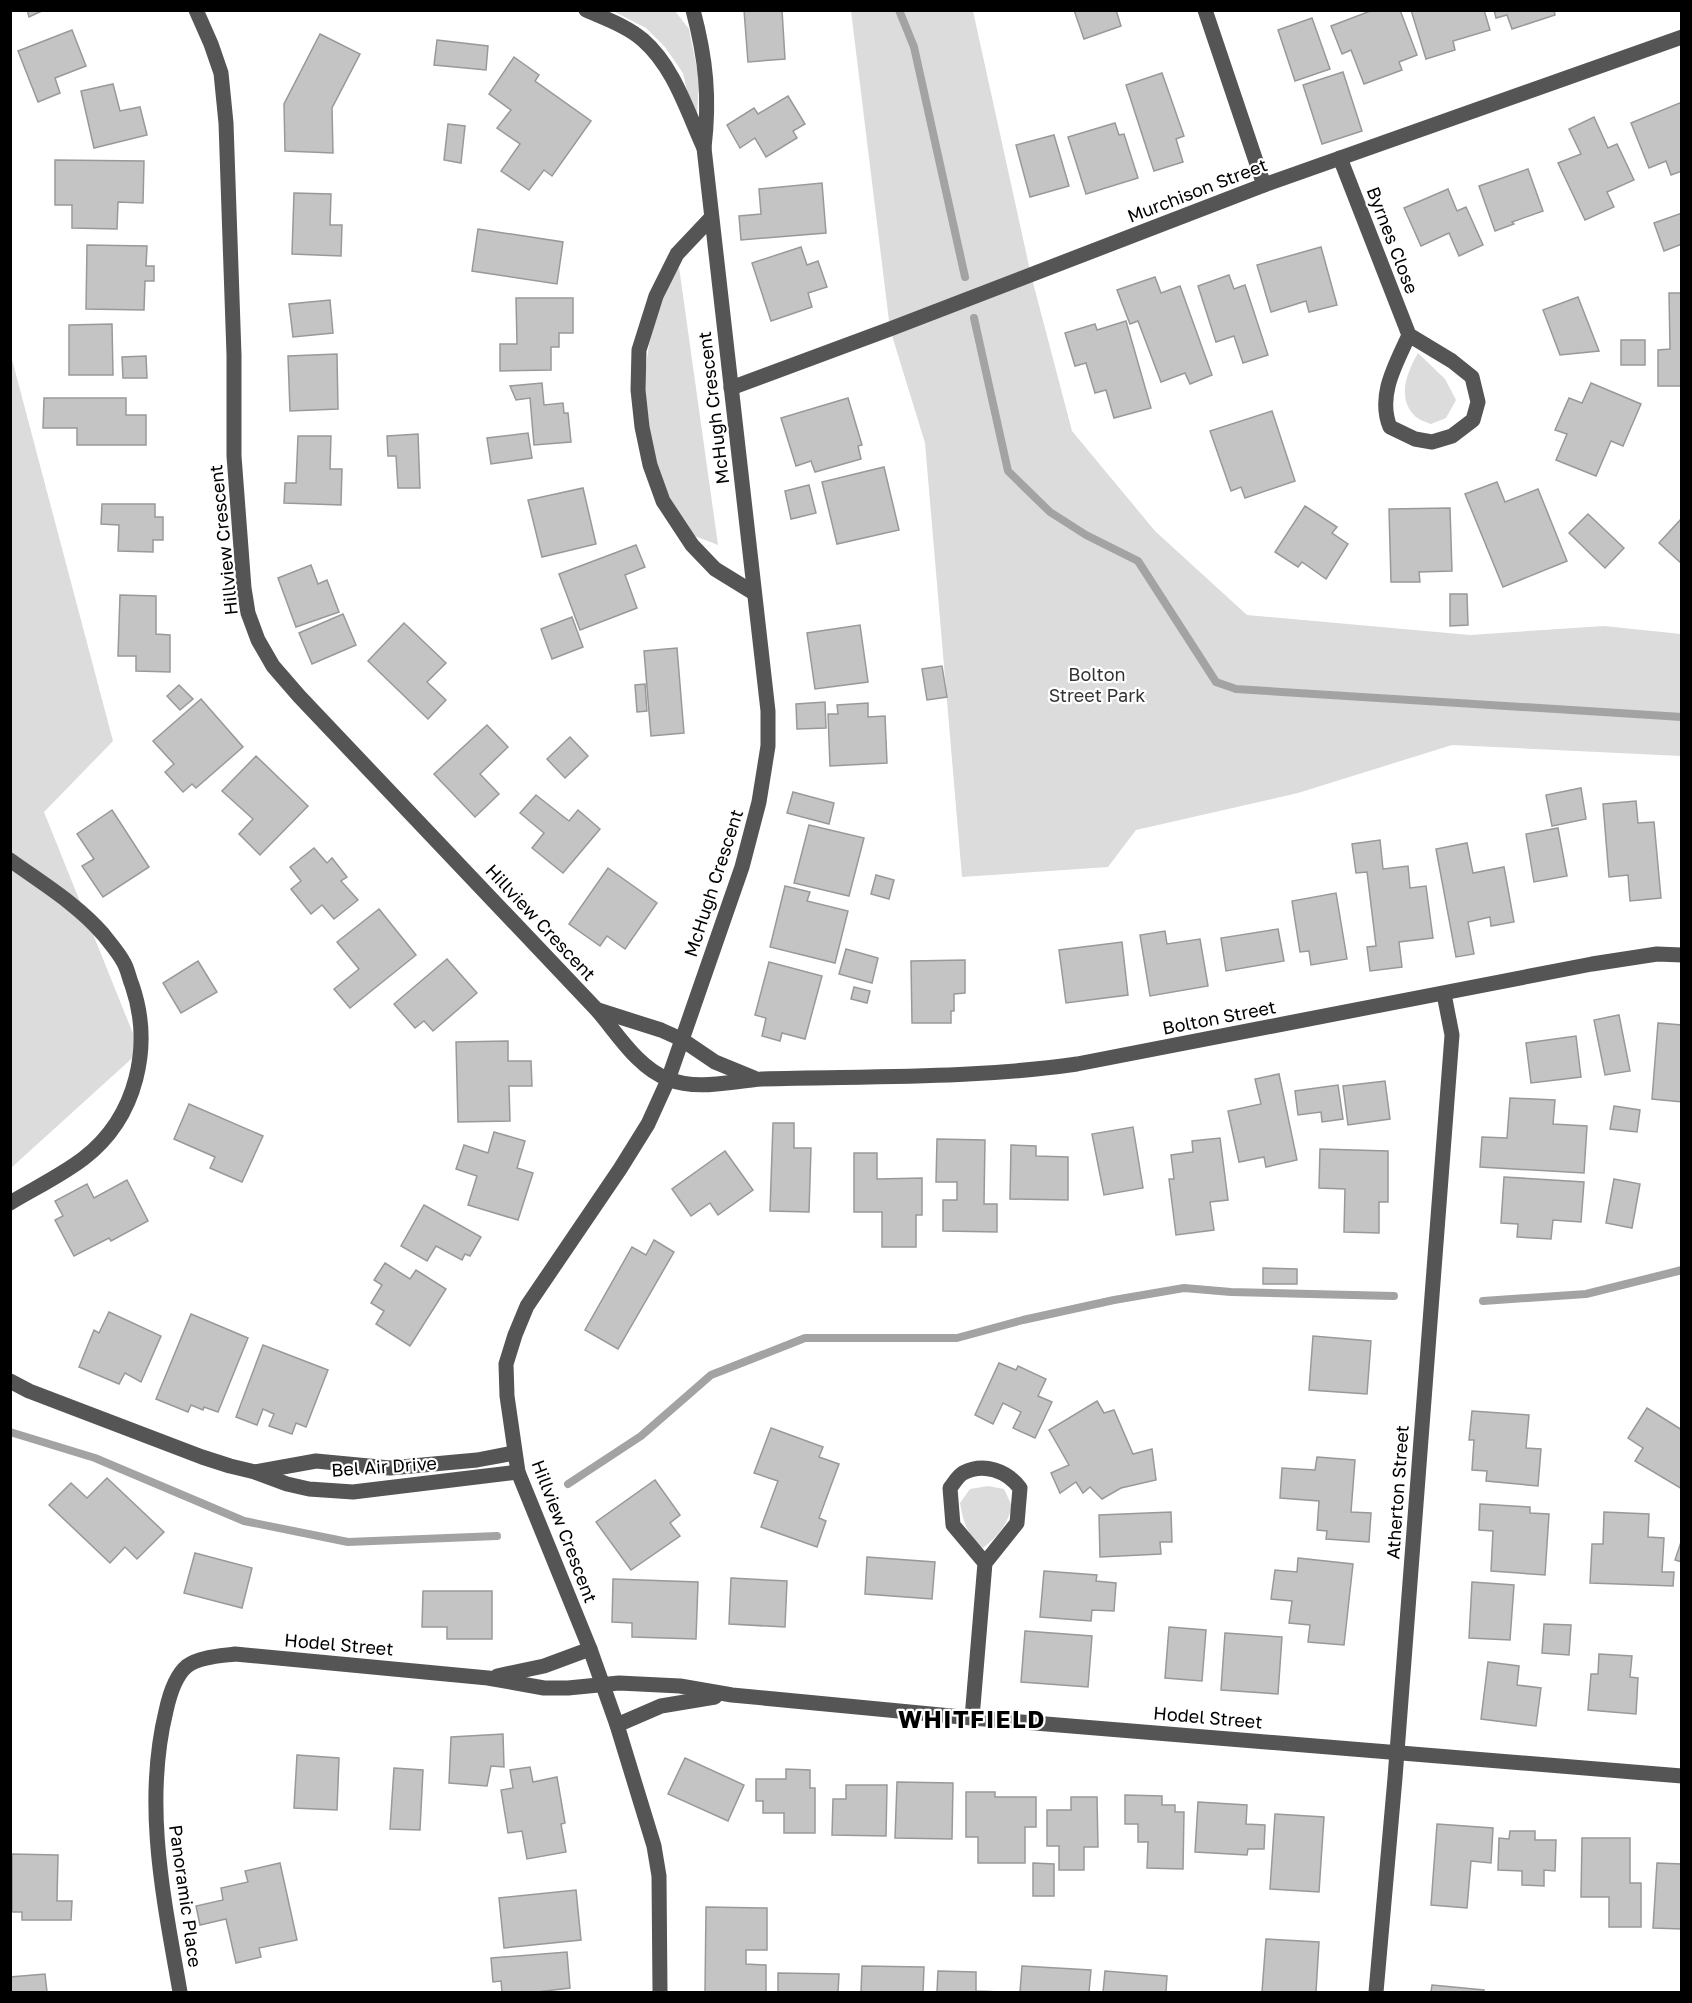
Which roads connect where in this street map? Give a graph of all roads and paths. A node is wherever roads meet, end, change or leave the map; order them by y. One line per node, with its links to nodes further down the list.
1 (196, 10): 16 (street, Hillview Crescent)
2 (586, 10): 6 (street, McHugh Crescent)
3 (693, 10): 6 (street, McHugh Crescent)
4 (1204, 10): 8 (street)
5 (1682, 38): 7 (street, Murchison Street)
6 (704, 148): 9 (street, McHugh Crescent)
7 (1341, 158): 8 (street, Murchison Street); 10 (street, Byrnes Close)
8 (1264, 185): 11 (street, Murchison Street)
9 (711, 218): 11 (street, McHugh Crescent); 12 (street)
10 (1409, 335): 10 (street)
11 (731, 388): 12 (street, McHugh Crescent)
12 (754, 593): 17 (street, McHugh Crescent)
13 (10, 860): 20 (street)
14 (1682, 955): 15 (street, Bolton Street)
15 (1444, 994): 19 (street, Bolton Street); 33 (street, Atherton Street)
16 (597, 1010): 17 (street, Hillview Crescent); 18 (street, Hillview Crescent)
17 (681, 1039): 18 (street, Hillview Crescent); 19 (street, Bolton Street)
18 (668, 1080): 19 (street, Bolton Street); 22 (street, Hillview Crescent)
19 (759, 1080)
20 (10, 1203)
21 (10, 1381): 23 (street, Bel Air Drive)
22 (514, 1453): 23 (street, Bel Air Drive); 24 (street, Hillview Crescent)
23 (255, 1472): 24 (street, Bel Air Drive)
24 (518, 1472): 26 (street, Hillview Crescent)
25 (985, 1563): 25 (street); 31 (street)
26 (590, 1649): 28 (street, Hodel Street); 29 (street, Hillview Crescent)
27 (187, 1666): 28 (street, Hodel Street); 35 (street, Panoramic Place)
28 (488, 1678): 29 (street, Hodel Street)
29 (603, 1685): 30 (street, Hodel Street); 32 (street, Hillview Crescent)
30 (732, 1695): 31 (street, Hodel Street); 32 (street, Hodel Street)
31 (972, 1718): 33 (street, Hodel Street)
32 (617, 1725): 36 (street, Hillview Crescent)
33 (1397, 1752): 34 (street, Hodel Street); 37 (street, Atherton Street)
34 (1682, 1776)
35 (180, 1992)
36 (660, 1992)
37 (1376, 1992)

